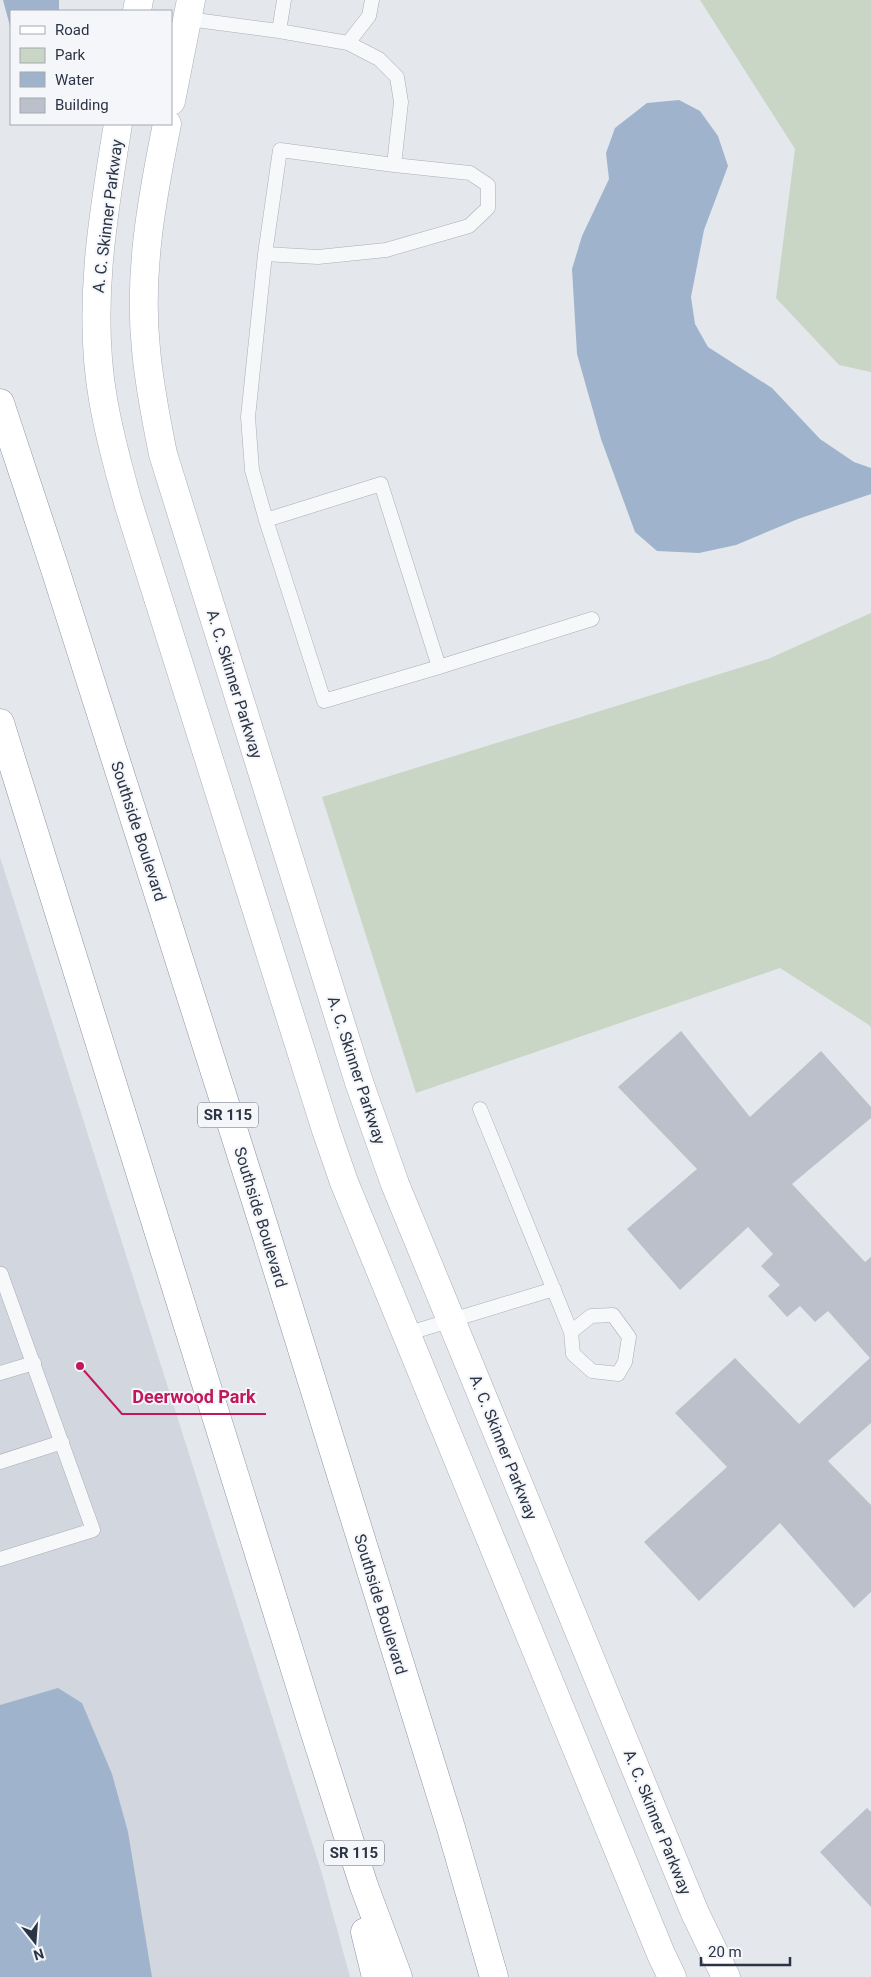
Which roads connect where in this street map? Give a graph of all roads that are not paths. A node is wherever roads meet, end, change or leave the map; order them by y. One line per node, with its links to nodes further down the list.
1 (284, 0): 4 (lane)
2 (372, 0): 5 (lane)
3 (189, 10): 4 (lane); 6 (main road)
4 (279, 31): 5 (lane)
5 (348, 43): 9 (lane)
6 (172, 96)
7 (118, 125): 21 (main road, A. C. Skinner Parkway)
8 (167, 125): 19 (main road, A. C. Skinner Parkway)
9 (394, 164): 10 (lane); 10 (lane)
10 (265, 254): 12 (lane)
11 (0, 403): 28 (main road, Southside Boulevard / SR 115)
12 (266, 520): 14 (lane); 14 (lane)
13 (592, 619): 14 (lane)
14 (439, 667)
15 (0, 723): 27 (main road, SR 115)
16 (480, 1109): 18 (lane)
17 (0, 1274): 22 (lane)
18 (554, 1289): 19 (lane); 20 (lane)
19 (451, 1321): 21 (lane); 34 (main road, A. C. Skinner Parkway)
20 (572, 1332): 20 (lane)
21 (406, 1334): 33 (main road, A. C. Skinner Parkway)
22 (34, 1363): 23 (lane); 24 (lane)
23 (0, 1374)
24 (62, 1442): 25 (lane); 26 (lane)
25 (0, 1462)
26 (0, 1559)
27 (313, 1727): 29 (main road); 30 (main road, SR 115)
28 (451, 1828): 31 (main road, Southside Boulevard / SR 115); 32 (main road)
29 (376, 1977)
30 (398, 1977)
31 (494, 1977)
32 (514, 1977)
33 (672, 1977)
34 (726, 1977)

